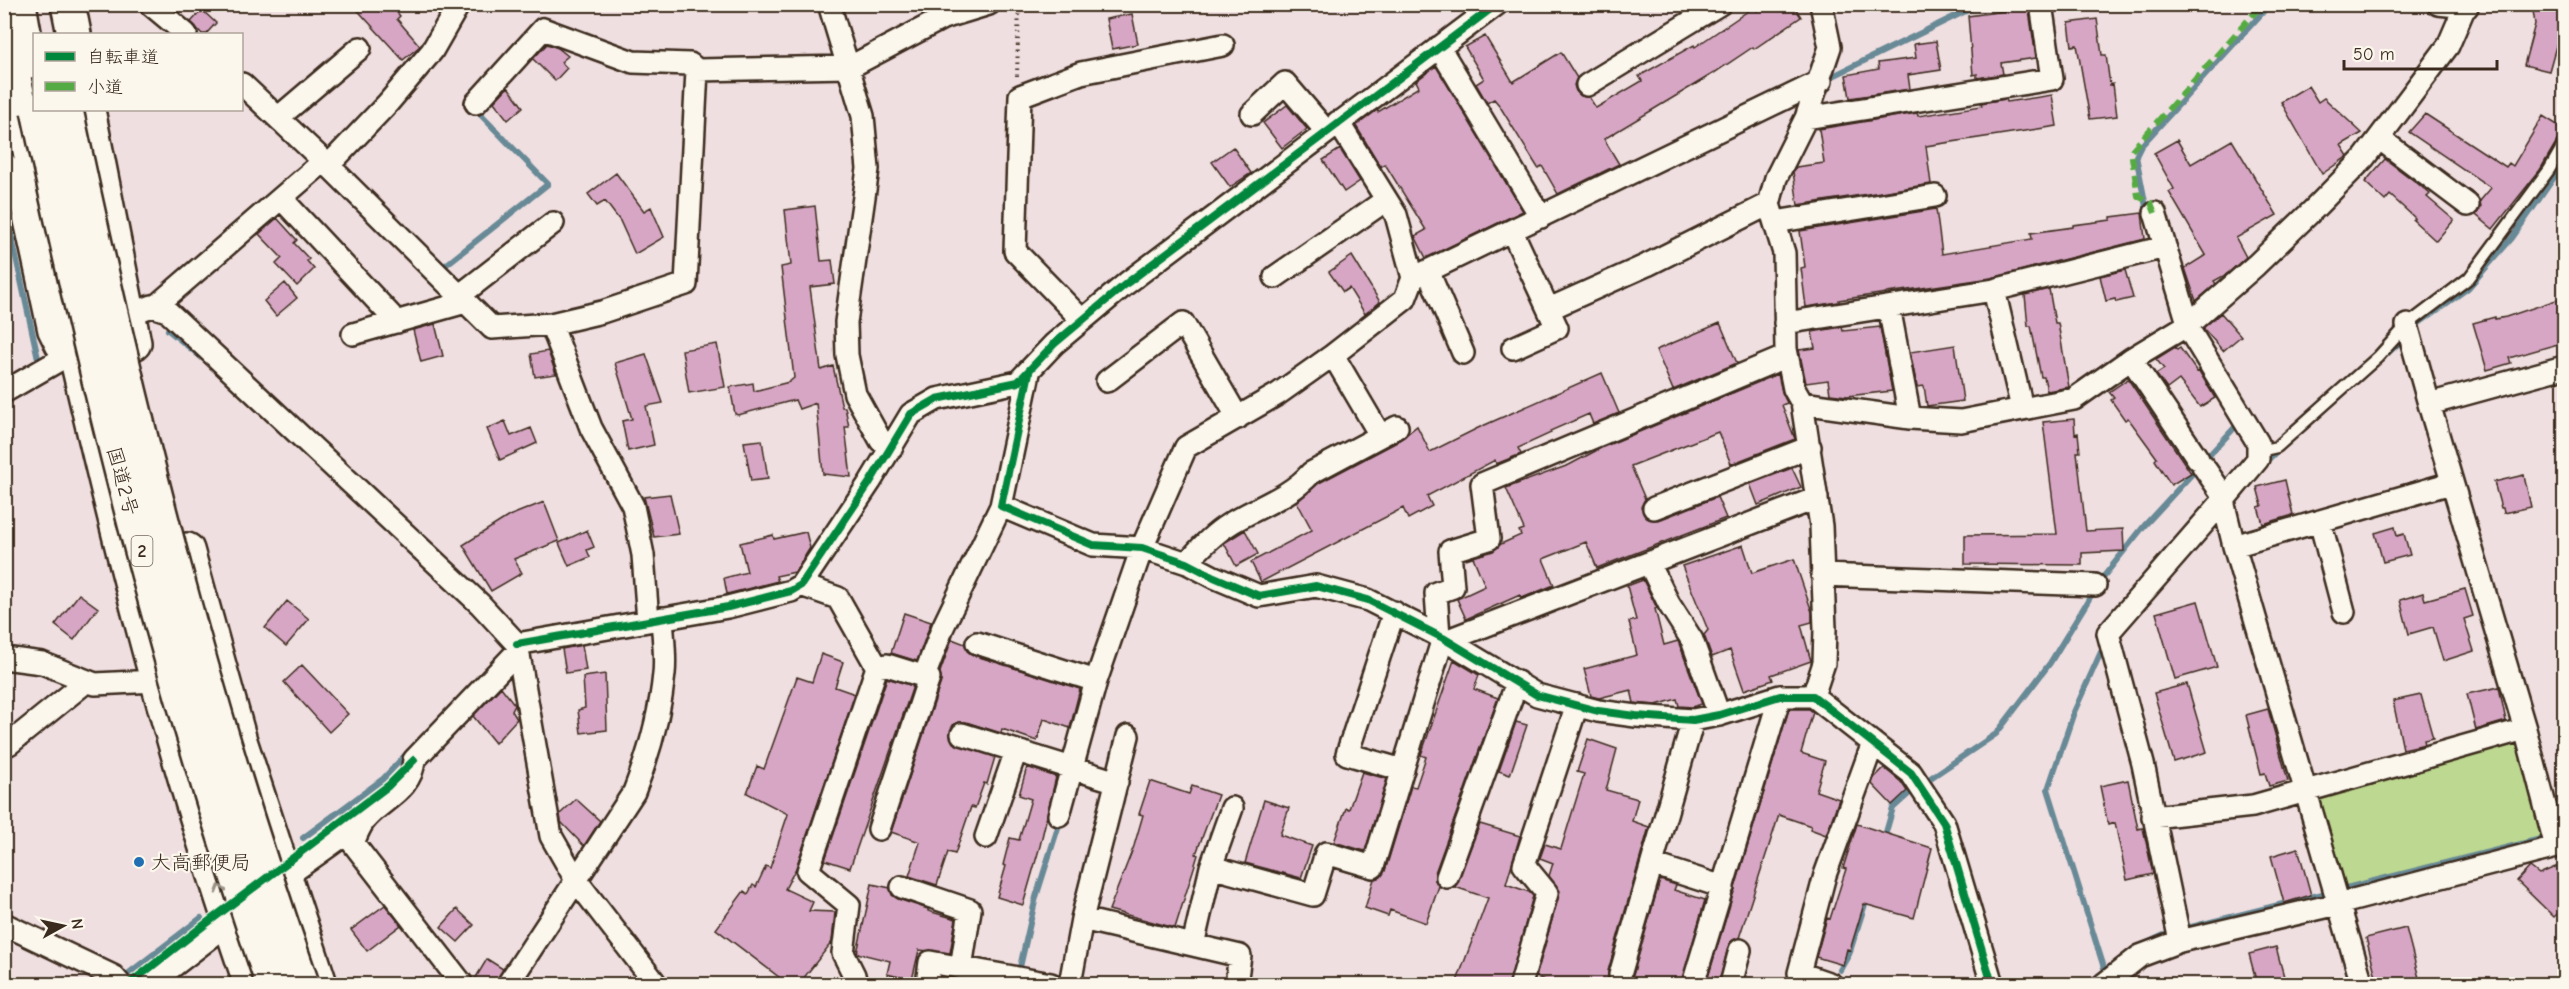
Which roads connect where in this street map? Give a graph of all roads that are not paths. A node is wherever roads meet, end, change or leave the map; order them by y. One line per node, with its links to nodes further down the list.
1 (19, 4): 29 (highway, 国道2号 / 2)
2 (47, 4): 15 (highway)
3 (68, 4): 16 (highway)
4 (150, 4): 17 (street)
5 (459, 4): 37 (street)
6 (829, 4): 21 (street)
7 (989, 4): 21 (street)
8 (1497, 4): 19 (street)
9 (1720, 4): 25 (street)
10 (1821, 4): 23 (street)
11 (2041, 4): 32 (street)
12 (2438, 4): 13 (street)
13 (2467, 6): 34 (street)
14 (4, 33): 29 (highway)
15 (52, 33)
16 (74, 33)
17 (185, 33)
18 (1223, 45): 55 (street)
19 (1439, 46): 33 (street); 44 (street)
20 (360, 48): 31 (street)
21 (848, 61): 22 (street); 77 (street)
22 (697, 70): 26 (street); 58 (street)
23 (1821, 81): 32 (street); 44 (street)
24 (243, 85): 31 (street)
25 (1587, 85)
26 (476, 103)
27 (66, 111): 148 (highway, 国道2号 / 2, bridge)
28 (88, 111): 54 (highway)
29 (25, 113): 63 (highway); 147 (highway, 国道2号 / 2, bridge)
30 (1252, 114): 33 (street)
31 (279, 117): 37 (street)
32 (1806, 118): 42 (street)
33 (1326, 125): 40 (street); 55 (street)
34 (2379, 138): 41 (street); 59 (street)
35 (2565, 144): 60 (lane)
36 (4, 162): 63 (street)
37 (326, 164): 39 (street); 51 (street)
38 (1935, 196): 42 (street)
39 (282, 198): 54 (street); 56 (street)
40 (1386, 200): 48 (street); 49 (street)
41 (2468, 205)
42 (1772, 213): 53 (street); 57 (street)
43 (2155, 213): 47 (street)
44 (1541, 217): 46 (street)
45 (553, 223): 51 (street)
46 (1512, 231): 48 (street); 53 (street)
47 (2165, 247): 50 (street); 59 (street)
48 (1420, 275): 64 (street); 65 (street)
49 (1275, 277)
50 (1994, 290): 52 (street); 74 (street)
51 (463, 299): 56 (street); 58 (street)
52 (1889, 307): 57 (street); 76 (street)
53 (1549, 309): 62 (street)
54 (142, 310): 63 (street); 98 (street); 130 (highway)
55 (1078, 315): 69 (street)
56 (398, 322): 61 (street)
57 (1785, 323): 66 (street)
58 (552, 324): 95 (street)
59 (2189, 324): 67 (street); 79 (street)
60 (2407, 325): 73 (street); 79 (lane)
61 (353, 334)
62 (1513, 348)
63 (74, 353): 71 (street); 103 (highway)
64 (1463, 353)
65 (1333, 354): 75 (street); 88 (street)
66 (1787, 356): 72 (street); 96 (street)
67 (2130, 359): 74 (street); 82 (street)
68 (2565, 367): 73 (street)
69 (1029, 373): 77 (street); 83 (street)
70 (1107, 381): 75 (street)
71 (4, 393)
72 (1802, 403): 76 (street); 78 (street)
73 (2429, 404): 80 (street)
74 (2022, 408): 76 (street)
75 (1238, 418): 87 (street)
76 (1910, 418)
77 (887, 445): 91 (street)
78 (1810, 447): 81 (street); 84 (street)
79 (2259, 451): 82 (street)
80 (2451, 483): 85 (street); 111 (street)
81 (1817, 498): 89 (street); 90 (street)
82 (2223, 501): 86 (street); 123 (street)
83 (1001, 506): 87 (street); 101 (street)
84 (1654, 508)
85 (2320, 521): 86 (street); 94 (street)
86 (2234, 546): 120 (street)
87 (1142, 548): 88 (street); 104 (street)
88 (1187, 563): 93 (street)
89 (1649, 563): 96 (street); 109 (street)
90 (1822, 575): 92 (street); 107 (street)
91 (801, 585): 95 (street); 100 (street)
92 (2095, 585)
93 (1394, 612): 96 (street); 118 (street)
94 (2344, 612)
95 (655, 620): 98 (street); 132 (street)
96 (1443, 638): 105 (street); 118 (street)
97 (977, 643): 104 (street)
98 (518, 647): 124 (street); 132 (street)
99 (4, 658): 102 (street)
100 (877, 667): 101 (street); 153 (street)
101 (922, 676): 125 (street)
102 (87, 681): 103 (street); 115 (street)
103 (156, 681): 137 (highway, one-way to 103)
104 (1096, 681): 117 (street)
105 (1517, 682): 108 (street); 131 (street)
106 (1780, 696): 107 (street); 109 (street); 134 (street)
107 (1813, 696): 114 (street)
108 (1577, 705): 110 (street); 158 (street)
109 (1719, 715): 110 (street)
110 (1693, 720): 128 (street)
111 (2525, 729): 120 (street); 127 (street)
112 (962, 734): 116 (street)
113 (1128, 736): 119 (street)
114 (1873, 743): 161 (street); 162 (street)
115 (9, 744)
116 (1016, 751): 117 (street); 126 (street)
117 (1073, 769): 119 (street); 122 (street)
118 (1403, 770): 129 (street)
119 (1117, 782): 136 (street)
120 (2306, 793): 123 (street); 135 (street)
121 (1232, 808): 129 (street)
122 (1059, 816)
123 (2153, 817): 139 (street)
124 (364, 820): 130 (street); 150 (street)
125 (879, 829)
126 (986, 837)
127 (2557, 842): 135 (street)
128 (1652, 864): 134 (street); 143 (street)
129 (1211, 867): 140 (street)
130 (284, 877): 137 (street); 149 (highway)
131 (1447, 877)
132 (576, 880): 151 (street); 152 (street)
133 (902, 887): 142 (street)
134 (1723, 887): 159 (street)
135 (2336, 897): 139 (street); 164 (street)
136 (1082, 919): 140 (street); 156 (street)
137 (230, 923): 145 (street); 146 (highway)
138 (4, 924): 144 (street)
139 (2180, 940): 163 (street)
140 (1193, 945): 157 (street)
141 (1740, 950): 160 (street)
142 (961, 968): 154 (street); 155 (street)
143 (1620, 975)
144 (118, 982)
145 (150, 984)
146 (251, 984)
147 (273, 984)
148 (302, 984)
149 (320, 984)
150 (462, 984)
151 (508, 984)
152 (656, 984)
153 (856, 984)
154 (927, 984)
155 (1051, 984)
156 (1070, 984)
157 (1236, 984)
158 (1521, 984)
159 (1693, 984)
160 (1731, 984)
161 (1831, 984)
162 (1992, 984)
163 (2104, 984)
164 (2362, 984)

